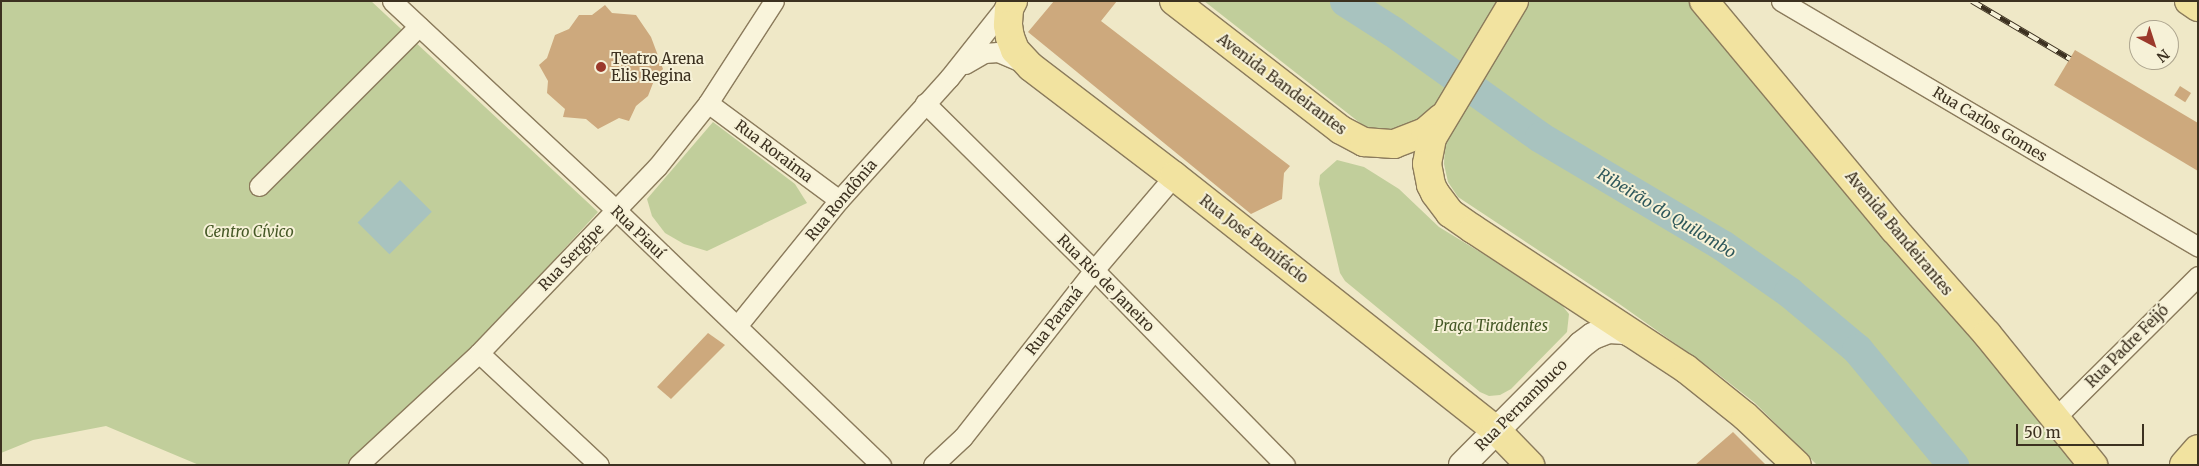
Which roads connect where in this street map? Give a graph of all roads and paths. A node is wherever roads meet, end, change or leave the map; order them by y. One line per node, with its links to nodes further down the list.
1 (392, 1): 10 (street, Rua Piauí)
2 (774, 1): 13 (street, Rua Sergipe)
3 (1011, 1): 11 (main road, Rua José Bonifácio); 12 (street, Rua Rondônia)
4 (1174, 1): 15 (main road, Avenida Bandeirantes)
5 (1514, 1): 15 (main road)
6 (1704, 1): 28 (main road, Avenida Bandeirantes)
7 (1781, 1): 20 (street, Rua Carlos Gomes)
8 (2188, 1): 9 (main road)
9 (2198, 7)
10 (419, 26): 17 (street); 19 (street, Rua Piauí)
11 (1031, 67): 12 (street, Rua Rondônia); 16 (main road, Rua José Bonifácio)
12 (948, 78): 14 (street, Rua Rondônia)
13 (708, 103): 18 (street, Rua Roraima); 19 (street, Rua Sergipe)
14 (925, 103): 18 (street, Rua Rondônia); 21 (street, Rua Rio de Janeiro)
15 (1442, 117): 23 (main road)
16 (1174, 176): 21 (street, Rua Paraná); 29 (main road, Rua José Bonifácio)
17 (259, 186)
18 (839, 200): 24 (street, Rua Rondônia)
19 (616, 210): 24 (street, Rua Piauí); 27 (street, Rua Sergipe)
20 (2198, 247)
21 (1094, 270): 30 (street, Rua Paraná); 37 (street, Rua Rio de Janeiro)
22 (2198, 276): 28 (street, Rua Padre Feijó)
23 (1572, 295): 25 (main road); 26 (main road)
24 (737, 326): 34 (street, Rua Piauí)
25 (1641, 339): 26 (main road); 40 (main road)
26 (1581, 345): 29 (main road, Rua Pernambuco)
27 (478, 353): 32 (street, Rua Sergipe); 33 (street)
28 (2056, 417): 41 (main road, Avenida Bandeirantes)
29 (1496, 430): 38 (main road, Rua Pernambuco); 39 (main road, Rua José Bonifácio)
30 (963, 437): 35 (street, Rua Paraná); 36 (street)
31 (2198, 450): 42 (main road)
32 (358, 465)
33 (599, 465)
34 (881, 465)
35 (933, 465)
36 (954, 465)
37 (1285, 465)
38 (1462, 465)
39 (1530, 465)
40 (1797, 465)
41 (2093, 465)
42 (2184, 465)

